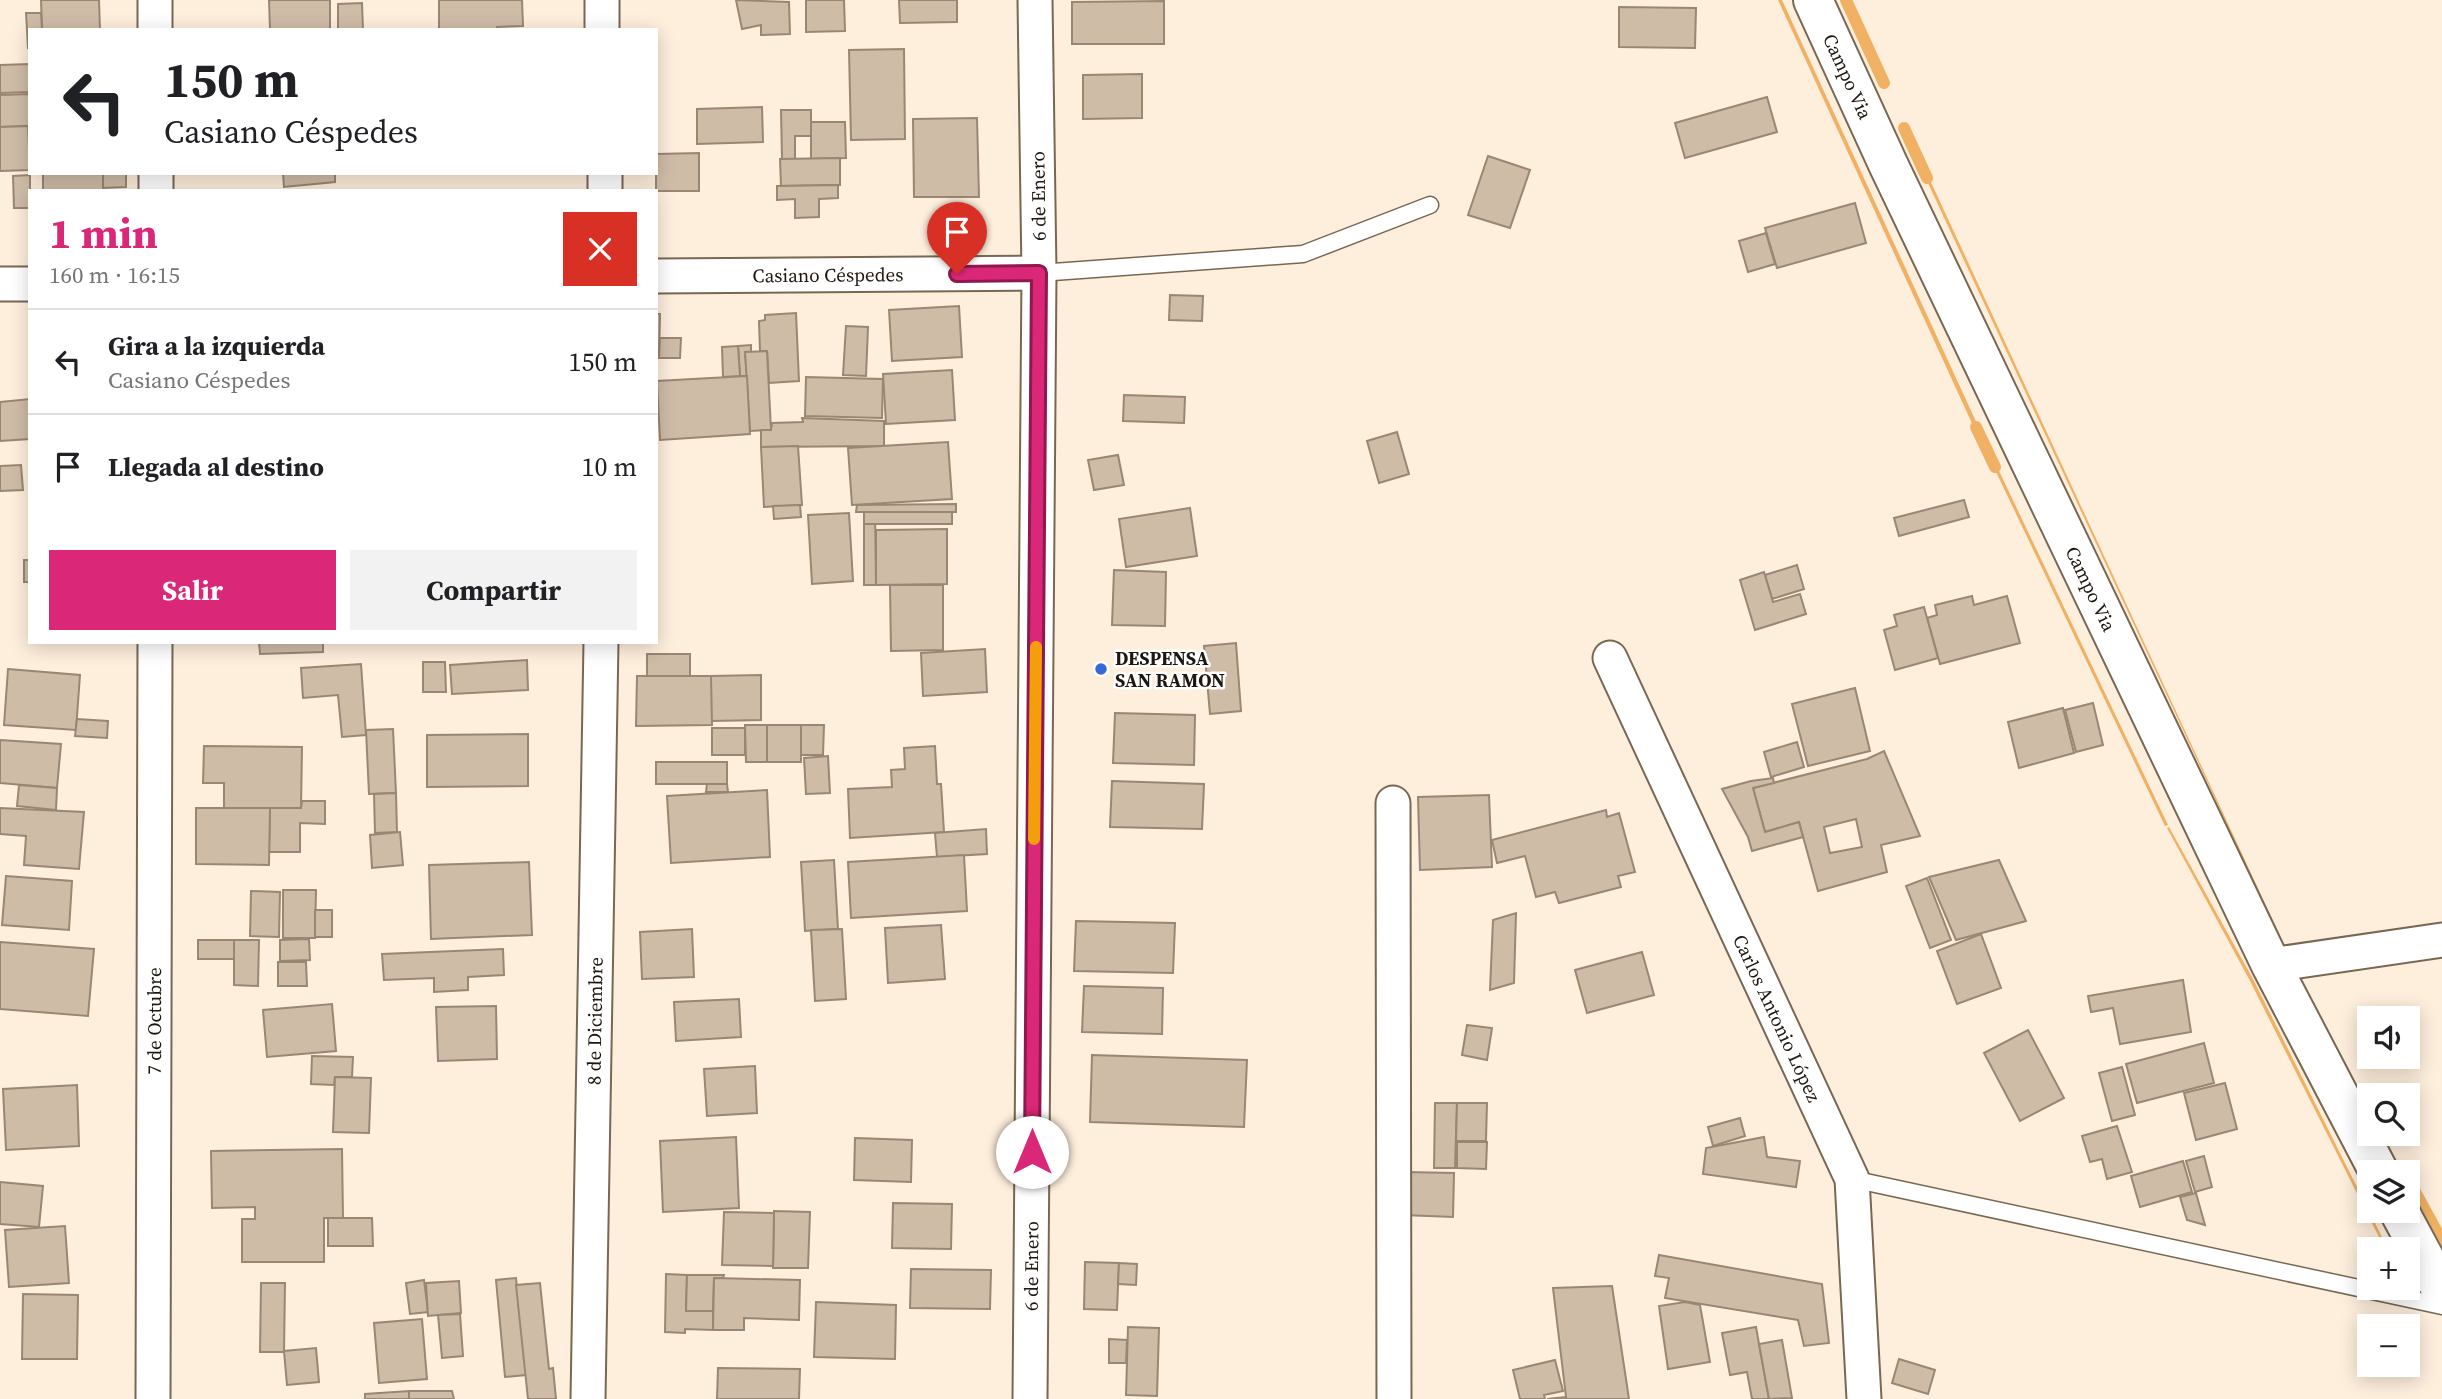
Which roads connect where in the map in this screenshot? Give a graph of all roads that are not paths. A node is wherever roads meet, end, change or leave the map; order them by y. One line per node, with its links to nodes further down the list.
1 (155, 0): 5 (street)
2 (602, 0): 6 (street)
3 (1035, 0): 8 (street, 6 de Enero)
4 (1813, 0): 17 (street, Campo Via)
5 (155, 28)
6 (602, 28)
7 (1430, 205): 8 (lane)
8 (1039, 273): 9 (street, Casiano Céspedes); 25 (street, 6 de Enero)
9 (658, 276)
10 (0, 284): 11 (street)
11 (28, 284)
12 (155, 644): 23 (street, 7 de Octubre)
13 (601, 644): 24 (street, 8 de Diciembre)
14 (1609, 658): 19 (street, Carlos Antonio López)
15 (1393, 803): 26 (street)
16 (2442, 940): 17 (street)
17 (2271, 965): 18 (street, Campo Via)
18 (2373, 1160)
19 (1852, 1180): 22 (lane); 27 (street, Carlos Antonio López)
20 (2405, 1223): 21 (street)
21 (2442, 1291)
22 (2442, 1306)
23 (153, 1399)
24 (588, 1399)
25 (1030, 1399)
26 (1394, 1399)
27 (1864, 1399)

